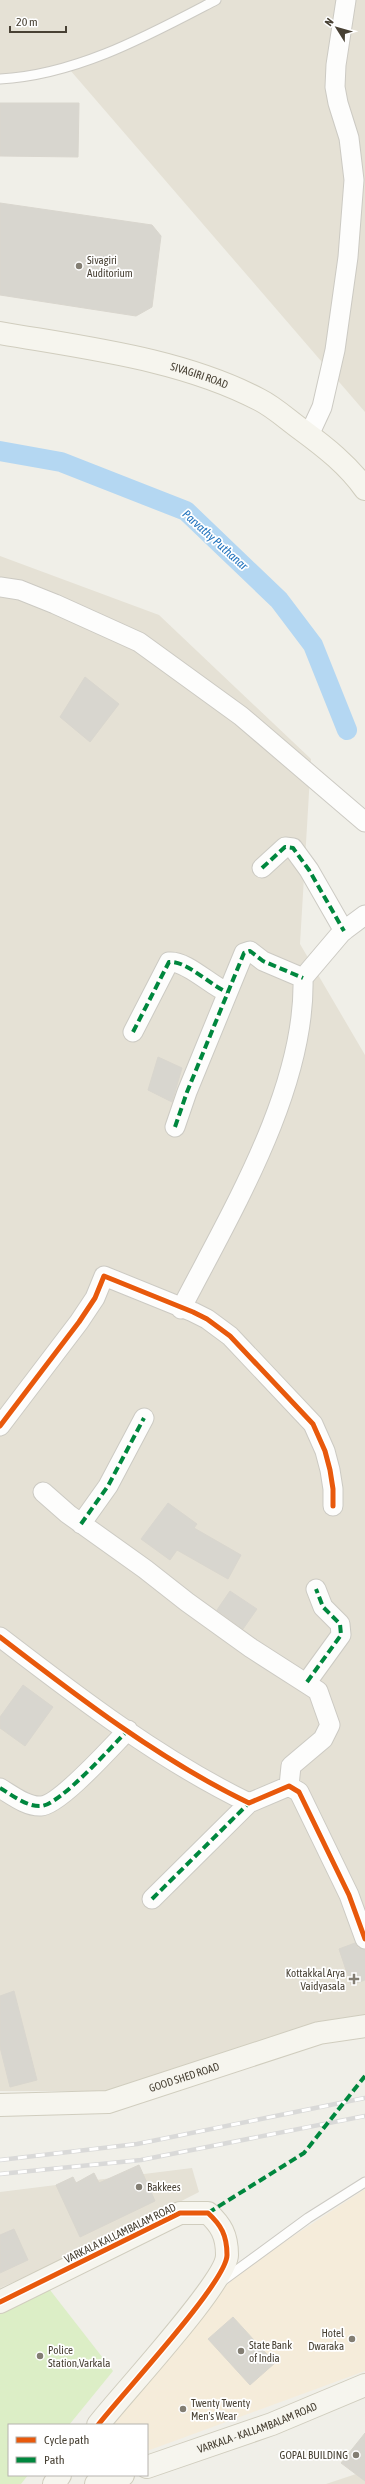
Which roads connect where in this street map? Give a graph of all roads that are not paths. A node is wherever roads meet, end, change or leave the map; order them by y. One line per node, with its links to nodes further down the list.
1 (216, 0): 3 (lane)
2 (346, 0): 5 (street)
3 (0, 79)
4 (0, 333): 5 (street, SIVAGIRI ROAD)
5 (309, 435): 6 (street, SIVAGIRI ROAD)
6 (365, 489)
7 (0, 587): 8 (street)
8 (365, 822)
9 (262, 868): 11 (street)
10 (365, 915): 11 (street)
11 (344, 931): 12 (street)
12 (303, 978): 13 (street); 16 (street)
13 (227, 992): 14 (street); 15 (street)
14 (133, 1032)
15 (175, 1126)
16 (182, 1309): 18 (street); 20 (street)
17 (144, 1418): 21 (street)
18 (0, 1426)
19 (43, 1492): 21 (street)
20 (333, 1506)
21 (81, 1524): 24 (street)
22 (316, 1589): 24 (street)
23 (0, 1637): 25 (street)
24 (307, 1682): 26 (street)
25 (128, 1730): 27 (street); 28 (street)
26 (289, 1786): 28 (street); 30 (street)
27 (0, 1788)
28 (249, 1803): 29 (street)
29 (152, 1899)
30 (365, 1939)
31 (365, 2026): 32 (street, GOOD SHED ROAD)
32 (0, 2105)
33 (365, 2182): 34 (lane)
34 (211, 2289): 35 (street, VARKALA KALLAMBALAM ROAD); 37 (street, VARKALA KALLAMBALAM ROAD)
35 (0, 2302)
36 (365, 2385): 38 (street, VARKALA - KALLAMBALAM ROAD)
37 (99, 2424)
38 (148, 2467)
39 (120, 2476): 40 (street)
40 (96, 2484)

